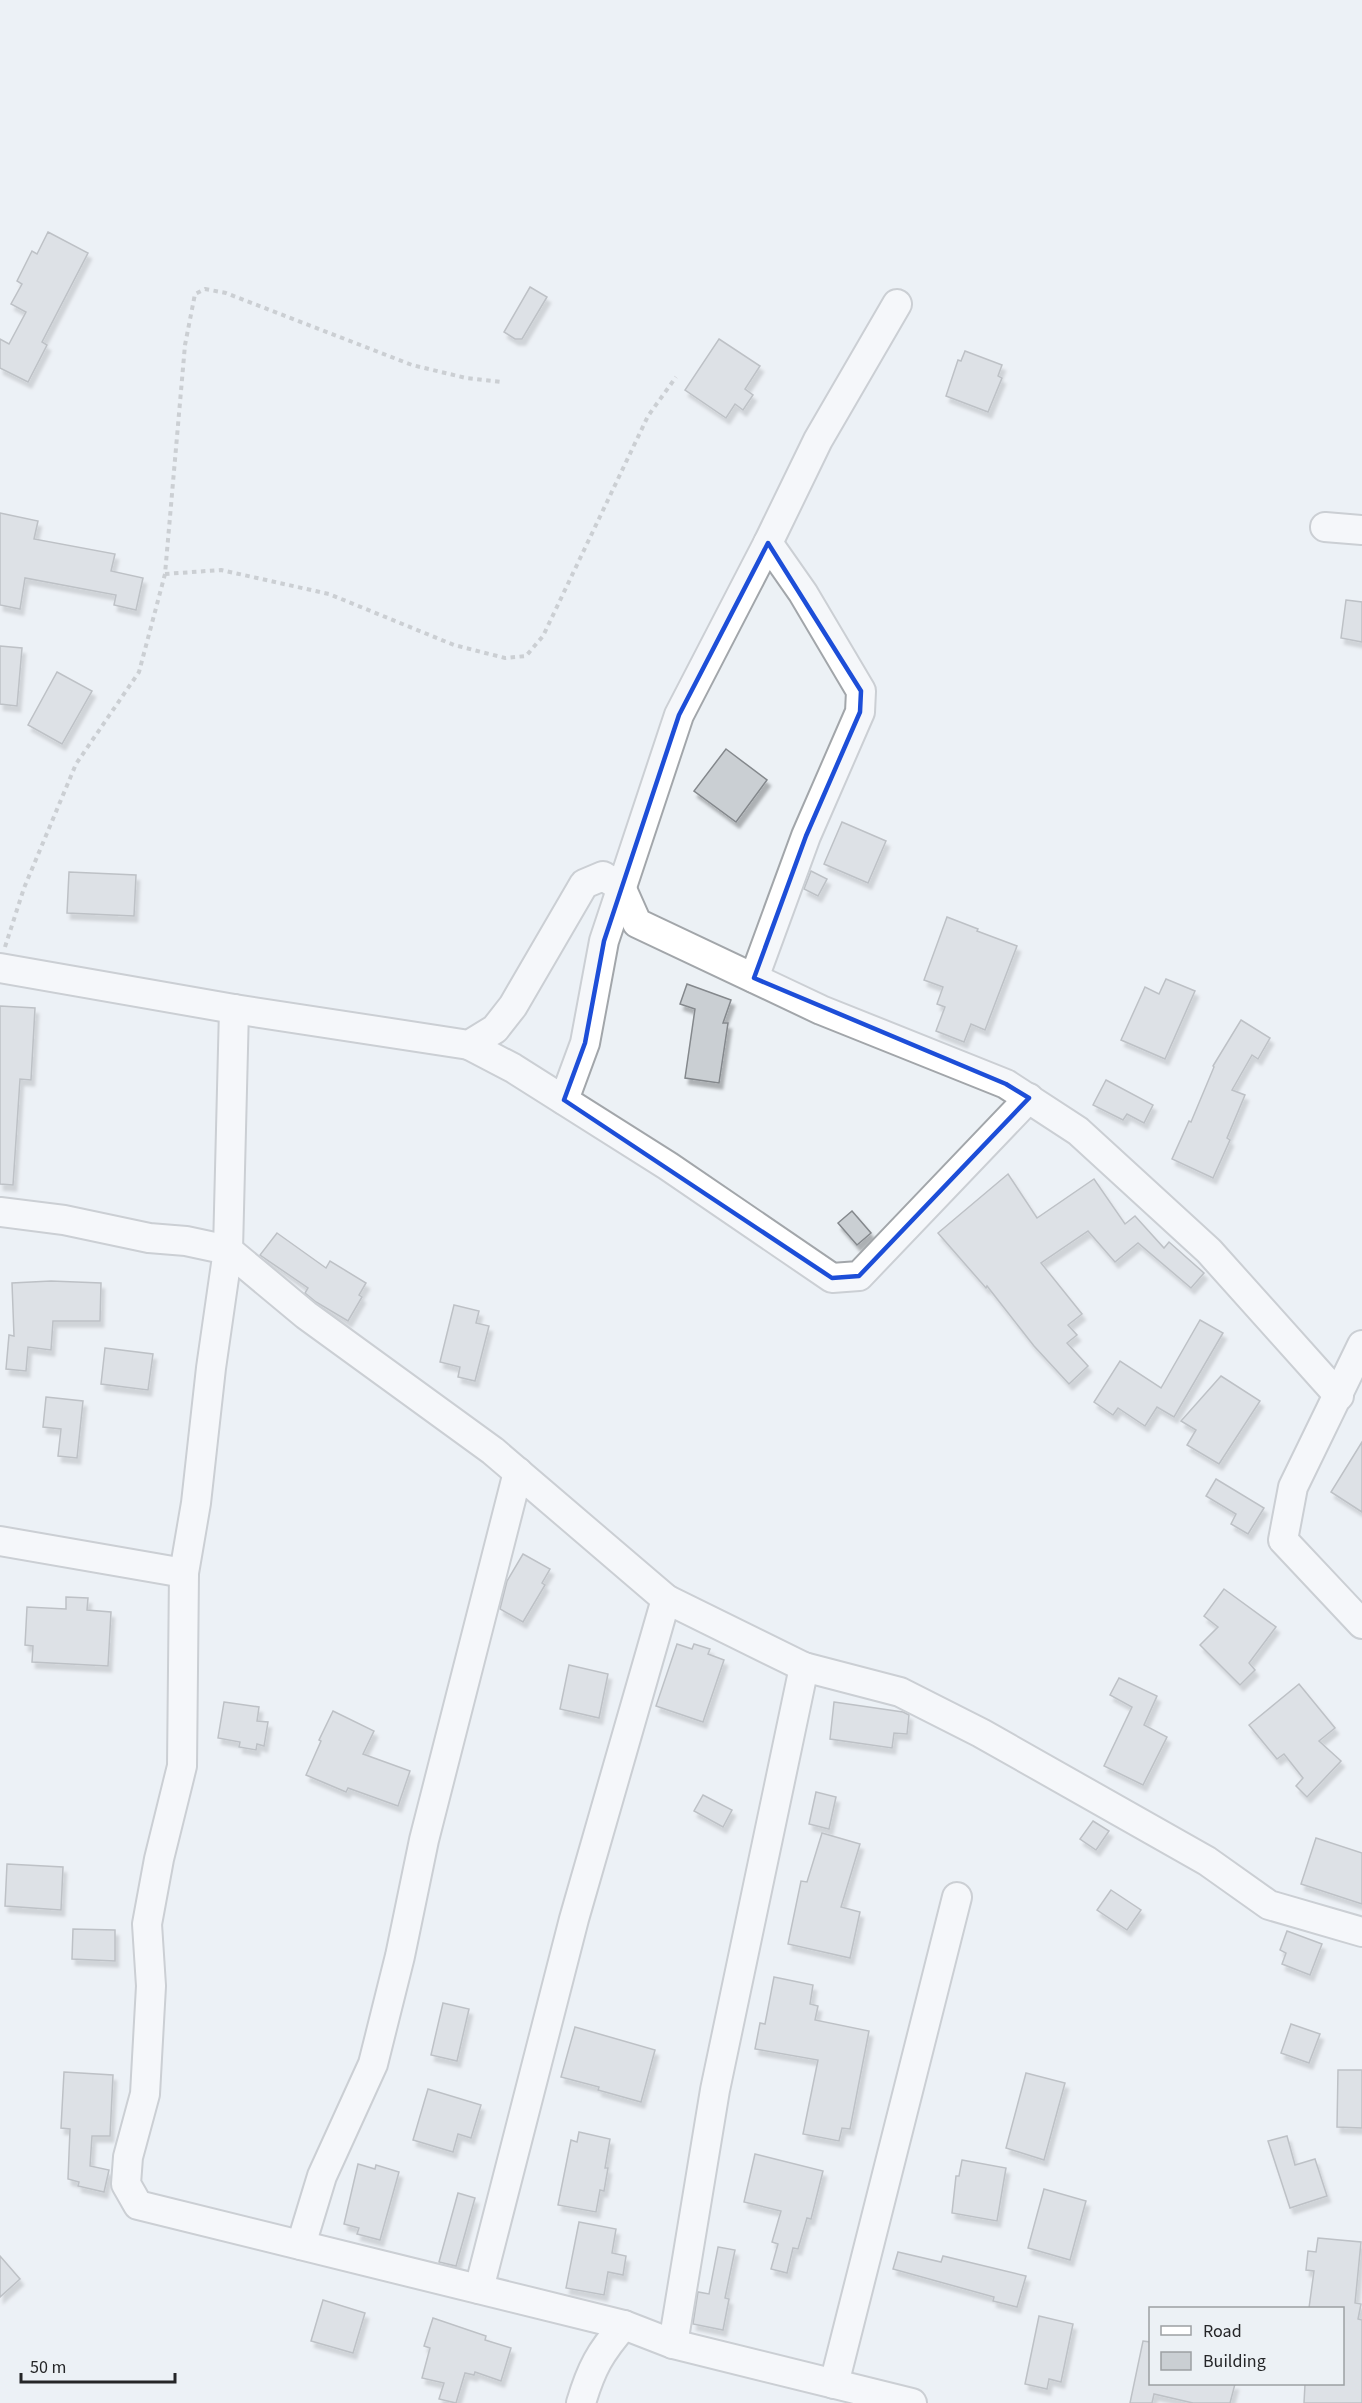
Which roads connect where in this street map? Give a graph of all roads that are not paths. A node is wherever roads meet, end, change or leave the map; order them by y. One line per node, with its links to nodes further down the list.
1 (897, 304): 4 (street)
2 (1326, 527): 3 (street)
3 (1362, 530)
4 (768, 543): 5 (street); 7 (street)
5 (621, 887): 7 (street); 9 (street); 11 (street)
6 (0, 968): 8 (street)
7 (754, 978): 10 (street)
8 (234, 1009): 9 (street); 13 (street)
9 (469, 1045): 11 (street)
10 (1029, 1098): 11 (street); 15 (street)
11 (564, 1100)
12 (0, 1212): 13 (street)
13 (228, 1250): 16 (street); 18 (street)
14 (1362, 1345): 15 (street)
15 (1339, 1396): 20 (street)
16 (518, 1472): 19 (street); 24 (street)
17 (0, 1541): 18 (street)
18 (184, 1573): 24 (street)
19 (666, 1599): 21 (street); 25 (street)
20 (1362, 1624)
21 (804, 1667): 23 (street); 27 (street)
22 (957, 1897): 28 (street)
23 (1362, 1932)
24 (301, 2245): 25 (street)
25 (479, 2289): 26 (street)
26 (624, 2325): 27 (street); 29 (street)
27 (673, 2344): 28 (street)
28 (834, 2384): 30 (street)
29 (581, 2403)
30 (912, 2403)

